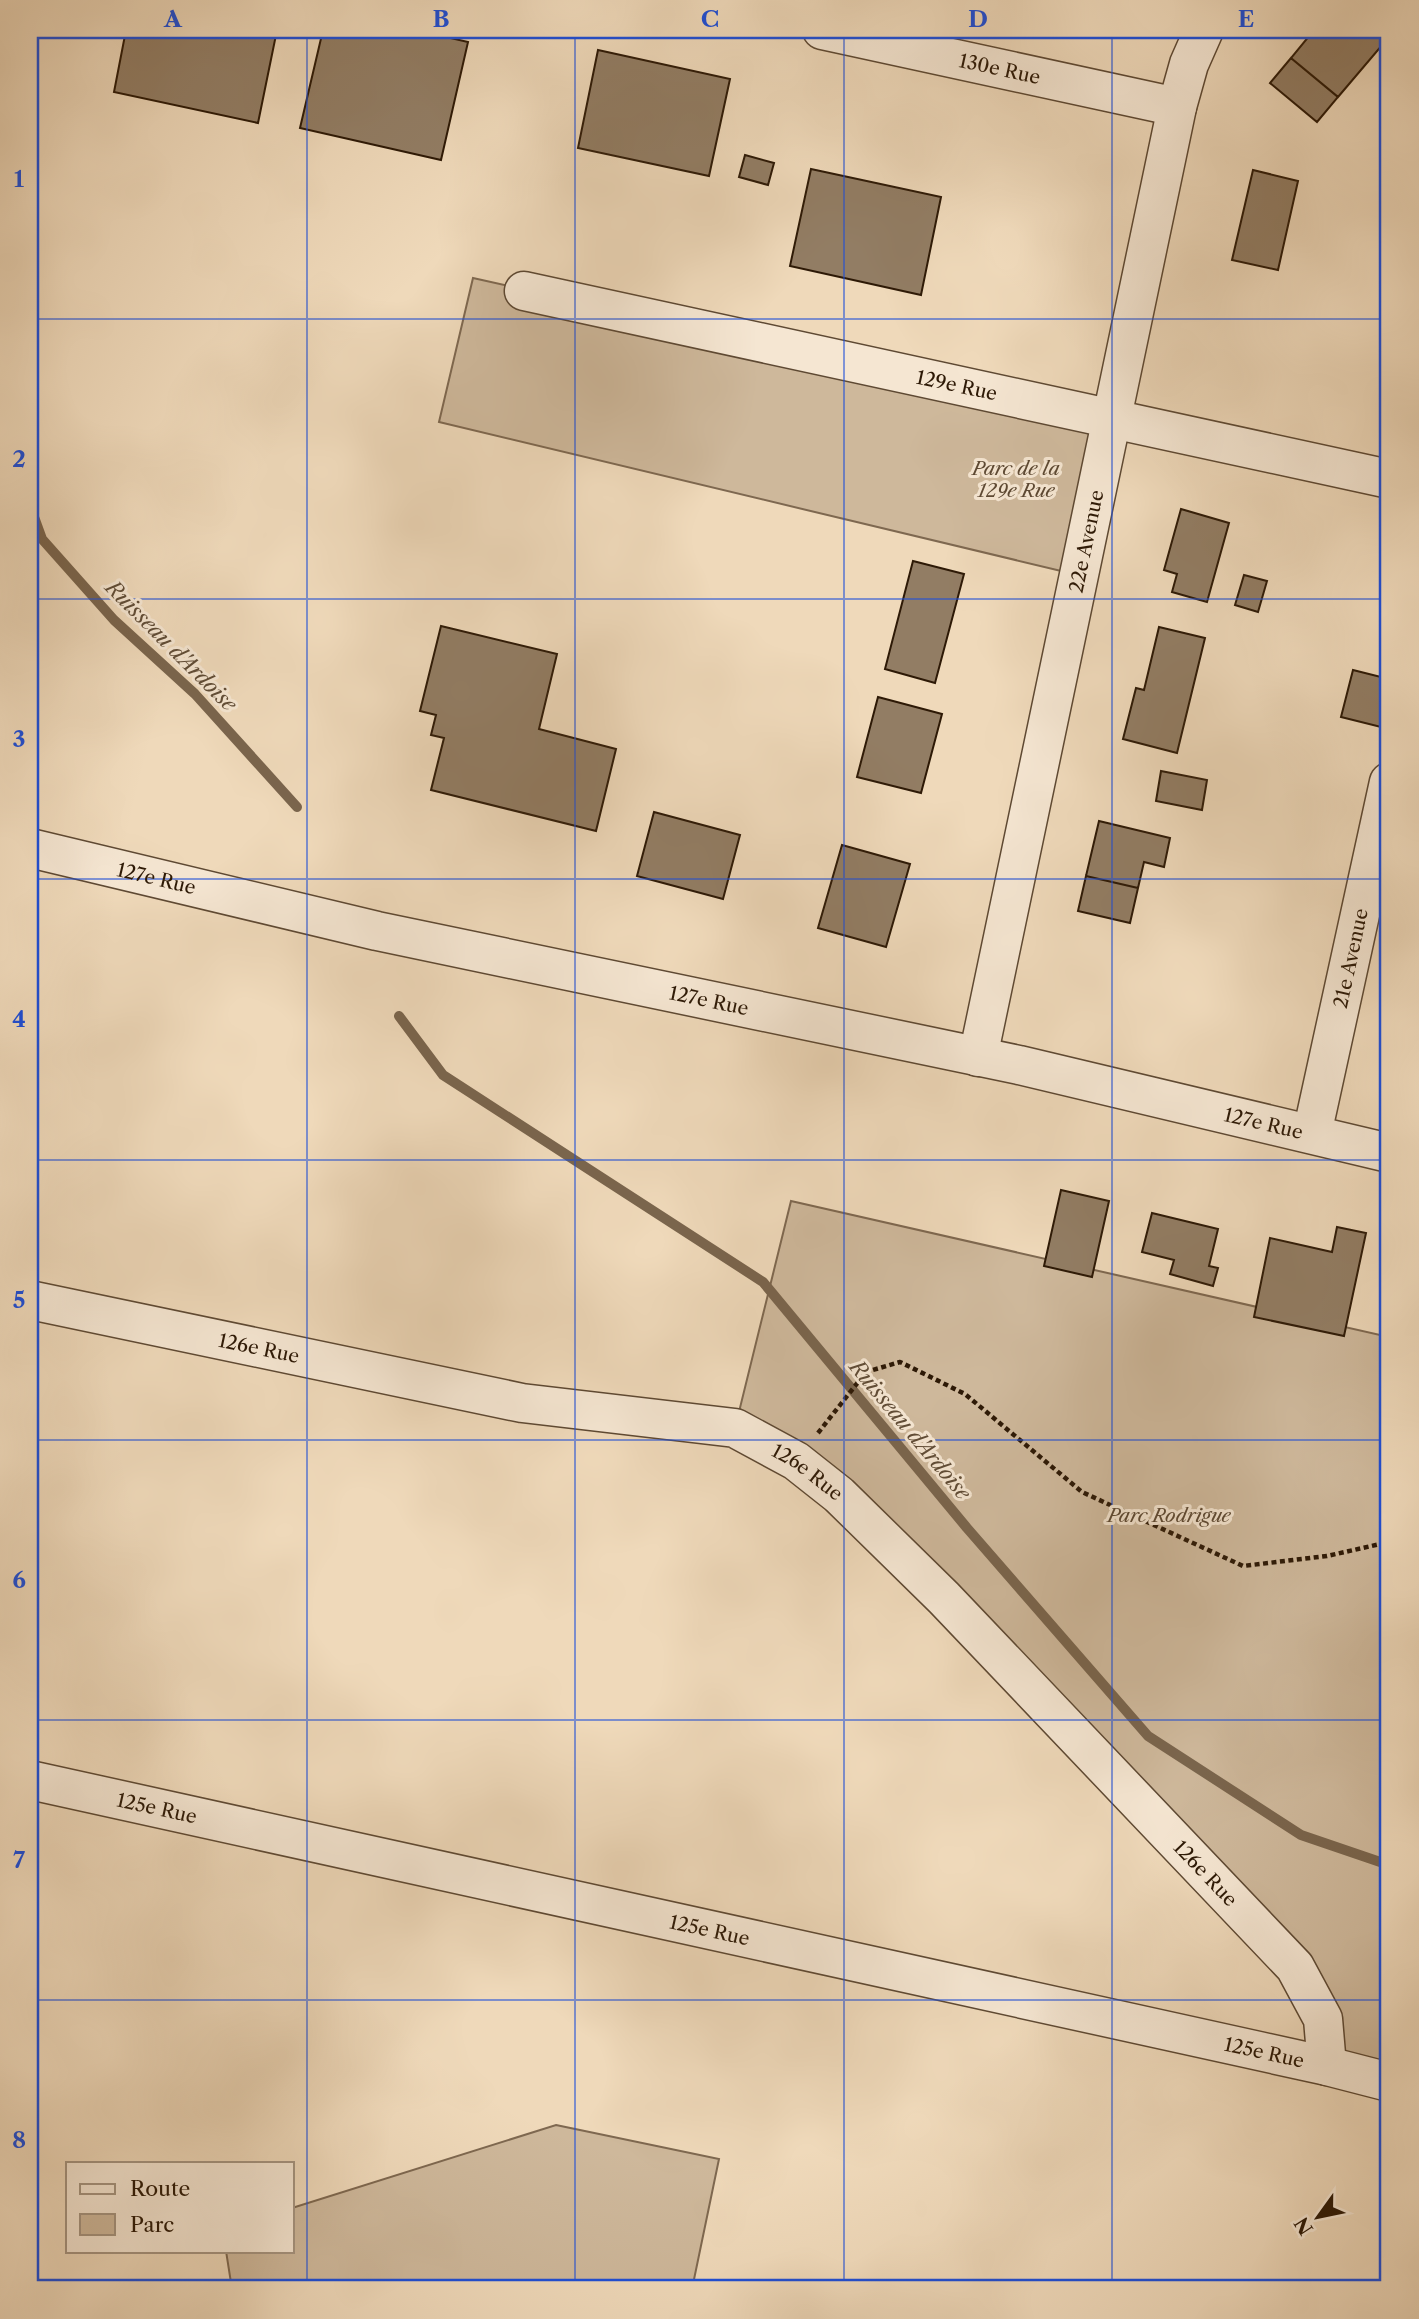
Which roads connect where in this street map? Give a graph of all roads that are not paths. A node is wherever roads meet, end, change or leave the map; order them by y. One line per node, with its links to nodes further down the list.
1 (822, 30): 3 (street, 130e Rue)
2 (1204, 30): 3 (street, 22e Avenue)
3 (1177, 107): 5 (street, 22e Avenue)
4 (524, 291): 5 (street, 129e Rue)
5 (1110, 419): 6 (street, 129e Rue); 9 (street, 22e Avenue)
6 (1389, 478)
7 (1389, 782): 10 (street, 21e Avenue)
8 (30, 848): 9 (street, 127e Rue)
9 (978, 1057): 10 (street, 127e Rue)
10 (1312, 1134): 11 (street, 127e Rue)
11 (1389, 1153)
12 (30, 1300): 14 (street, 126e Rue)
13 (30, 1780): 14 (street, 125e Rue)
14 (1327, 2066): 15 (street, 125e Rue)
15 (1389, 2082)

